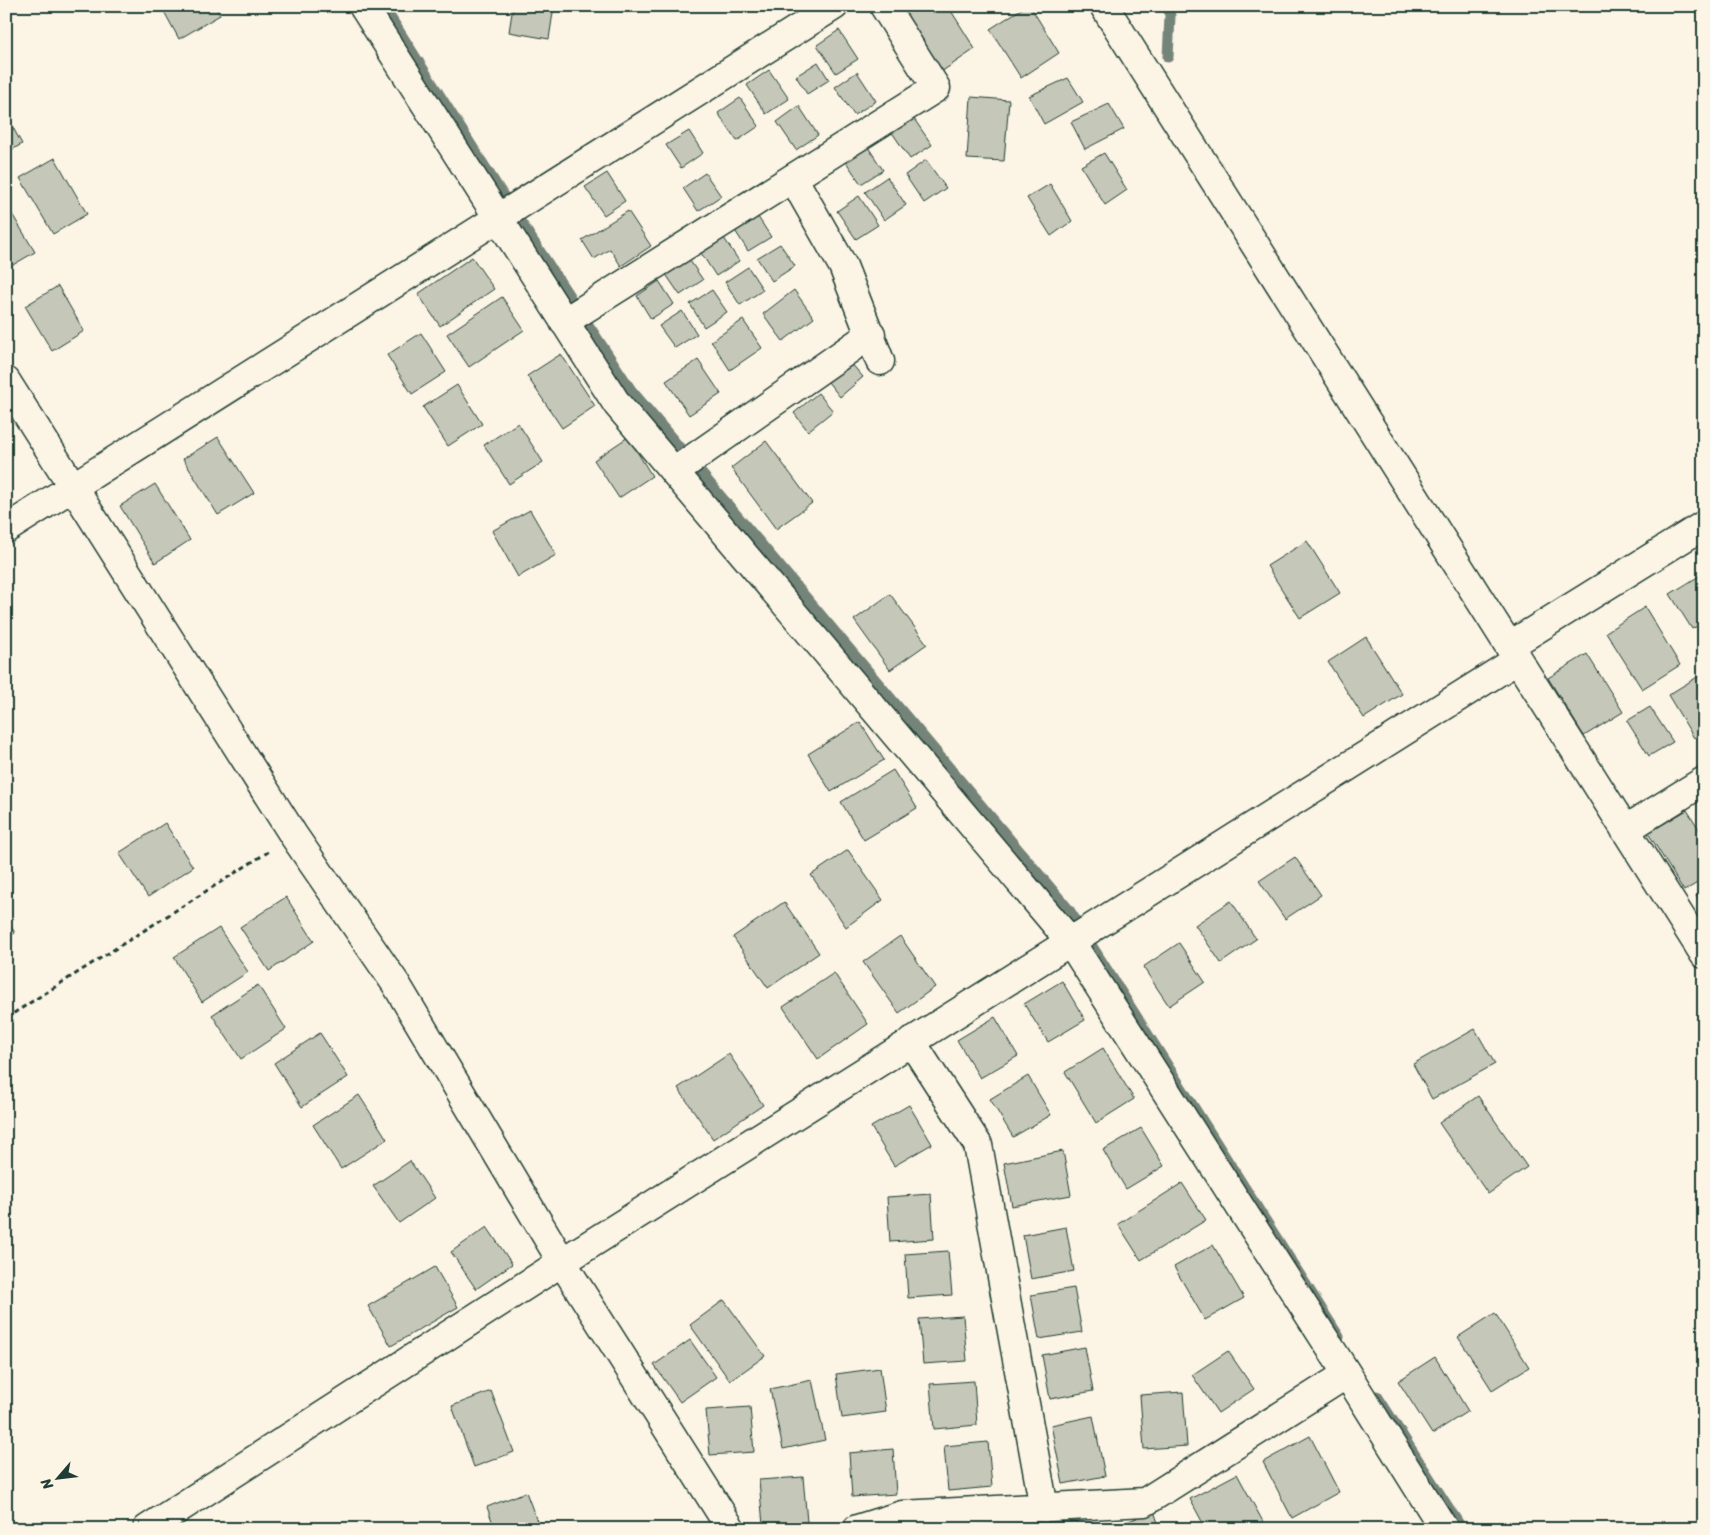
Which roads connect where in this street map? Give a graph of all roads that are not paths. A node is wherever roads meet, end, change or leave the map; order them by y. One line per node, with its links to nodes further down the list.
1 (363, 6): 6 (street)
2 (834, 6): 6 (street)
3 (884, 6): 5 (street)
4 (1104, 6): 15 (street)
5 (793, 178): 7 (street); 8 (street)
6 (500, 217): 7 (street); 12 (street)
7 (566, 321): 11 (street)
8 (871, 334): 9 (street); 11 (street)
9 (880, 361)
10 (6, 380): 12 (street)
11 (676, 470): 18 (street)
12 (74, 486): 14 (street); 21 (street)
13 (1704, 525): 15 (street)
14 (6, 528)
15 (1513, 653): 17 (street); 18 (street)
16 (1704, 781): 17 (street)
17 (1625, 830): 19 (street)
18 (1072, 940): 20 (street); 22 (street)
19 (1704, 954)
20 (911, 1041): 21 (street); 23 (street)
21 (562, 1262): 24 (street); 25 (street)
22 (1347, 1374): 23 (street); 27 (street)
23 (1044, 1508): 26 (street)
24 (146, 1529)
25 (731, 1529)
26 (857, 1529)
27 (1444, 1529)

